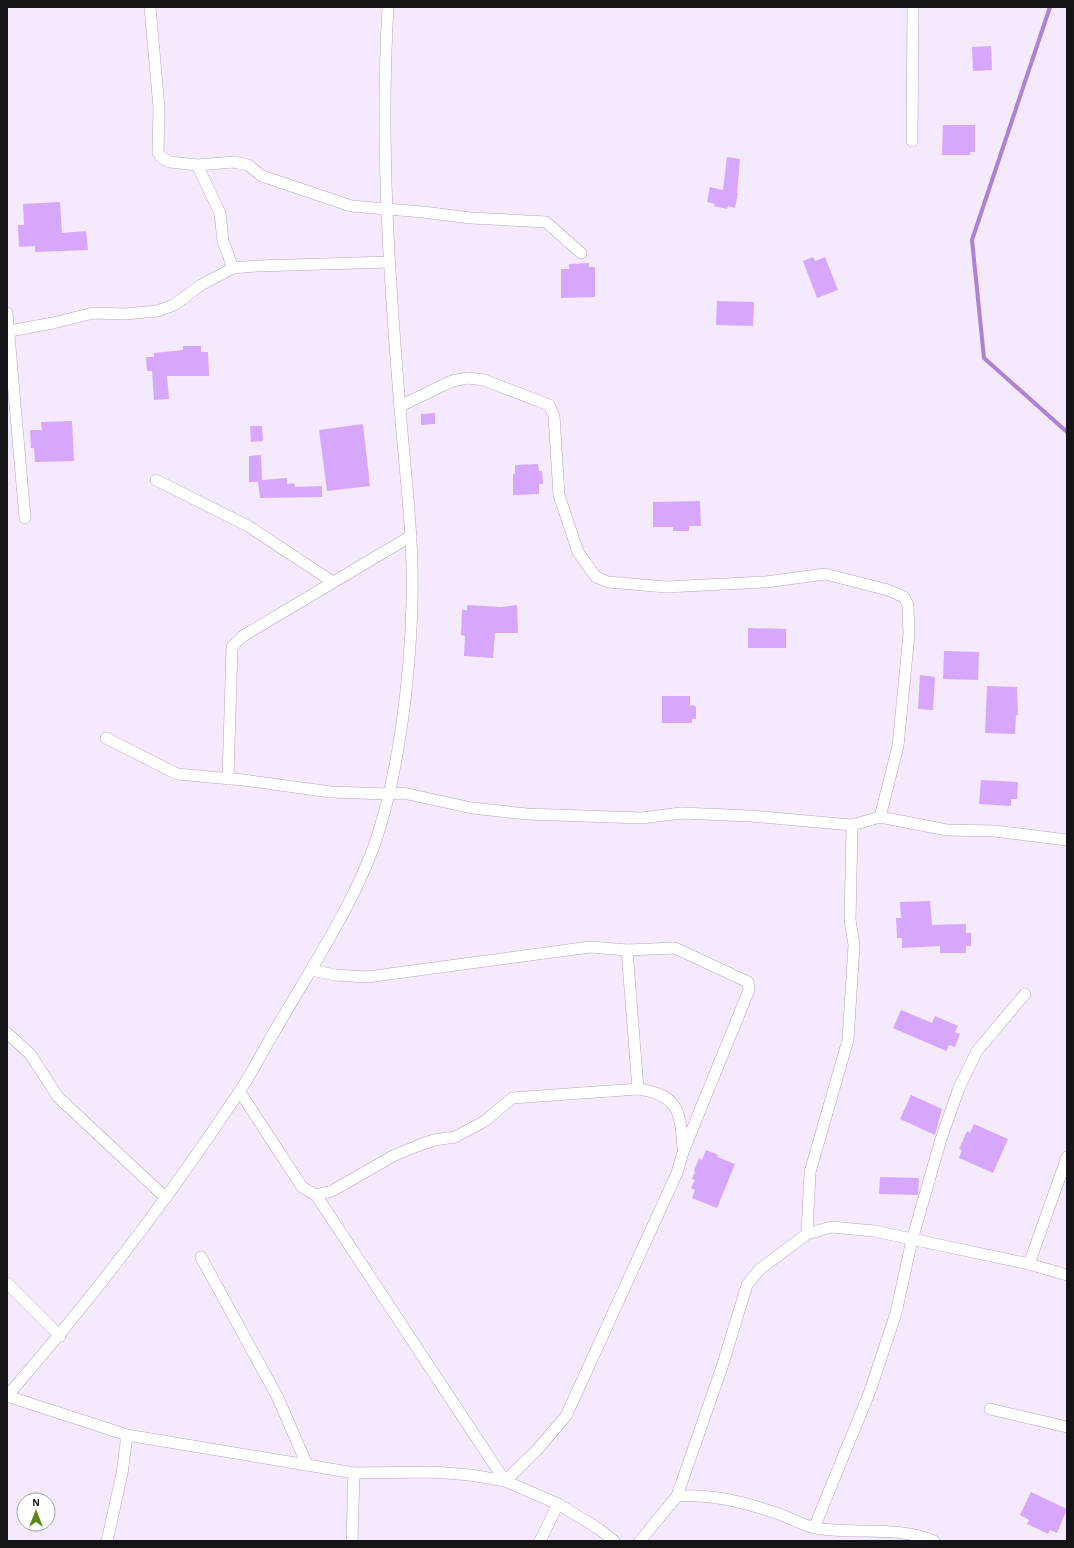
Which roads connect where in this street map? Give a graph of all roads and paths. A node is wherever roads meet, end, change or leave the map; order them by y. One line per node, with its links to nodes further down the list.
1 (150, 7): 5 (street)
2 (388, 7): 6 (street)
3 (913, 7): 4 (street)
4 (912, 141)
5 (197, 165): 6 (street); 9 (street)
6 (387, 210): 7 (street); 8 (street)
7 (581, 252)
8 (389, 262): 9 (street); 12 (street)
9 (233, 268): 11 (street)
10 (7, 313): 11 (street)
11 (10, 331): 14 (street)
12 (400, 406): 15 (street); 20 (street)
13 (156, 480): 16 (street)
14 (25, 518)
15 (411, 536): 16 (street); 19 (street)
16 (333, 582): 18 (street)
17 (106, 738): 18 (street)
18 (228, 779): 19 (street)
19 (388, 794): 21 (street); 24 (street)
20 (880, 817): 21 (street); 22 (street)
21 (852, 825): 33 (street)
22 (1067, 840)
23 (627, 950): 24 (street); 27 (street); 29 (street)
24 (311, 970): 28 (street)
25 (1025, 994): 34 (street)
26 (7, 1033): 32 (street)
27 (638, 1089): 29 (street); 31 (street)
28 (240, 1092): 31 (street); 32 (street)
29 (683, 1152): 46 (street)
30 (1067, 1156): 36 (street)
31 (316, 1195): 46 (street)
32 (166, 1198): 39 (street)
33 (806, 1234): 34 (street); 47 (street)
34 (912, 1240): 36 (street); 49 (street)
35 (201, 1257): 44 (street)
36 (1029, 1264): 37 (street)
37 (1067, 1276)
38 (7, 1283): 39 (street)
39 (60, 1336): 40 (street)
40 (7, 1396): 43 (street)
41 (990, 1409): 42 (street)
42 (1067, 1427)
43 (127, 1435): 44 (street); 50 (street)
44 (307, 1465): 45 (street)
45 (354, 1473): 46 (street); 51 (street)
46 (504, 1481): 48 (street)
47 (677, 1496): 49 (street); 54 (street)
48 (558, 1504): 52 (street); 53 (street)
49 (814, 1528): 55 (street)
50 (107, 1541)
51 (352, 1541)
52 (540, 1541)
53 (614, 1541)
54 (640, 1541)
55 (934, 1541)

